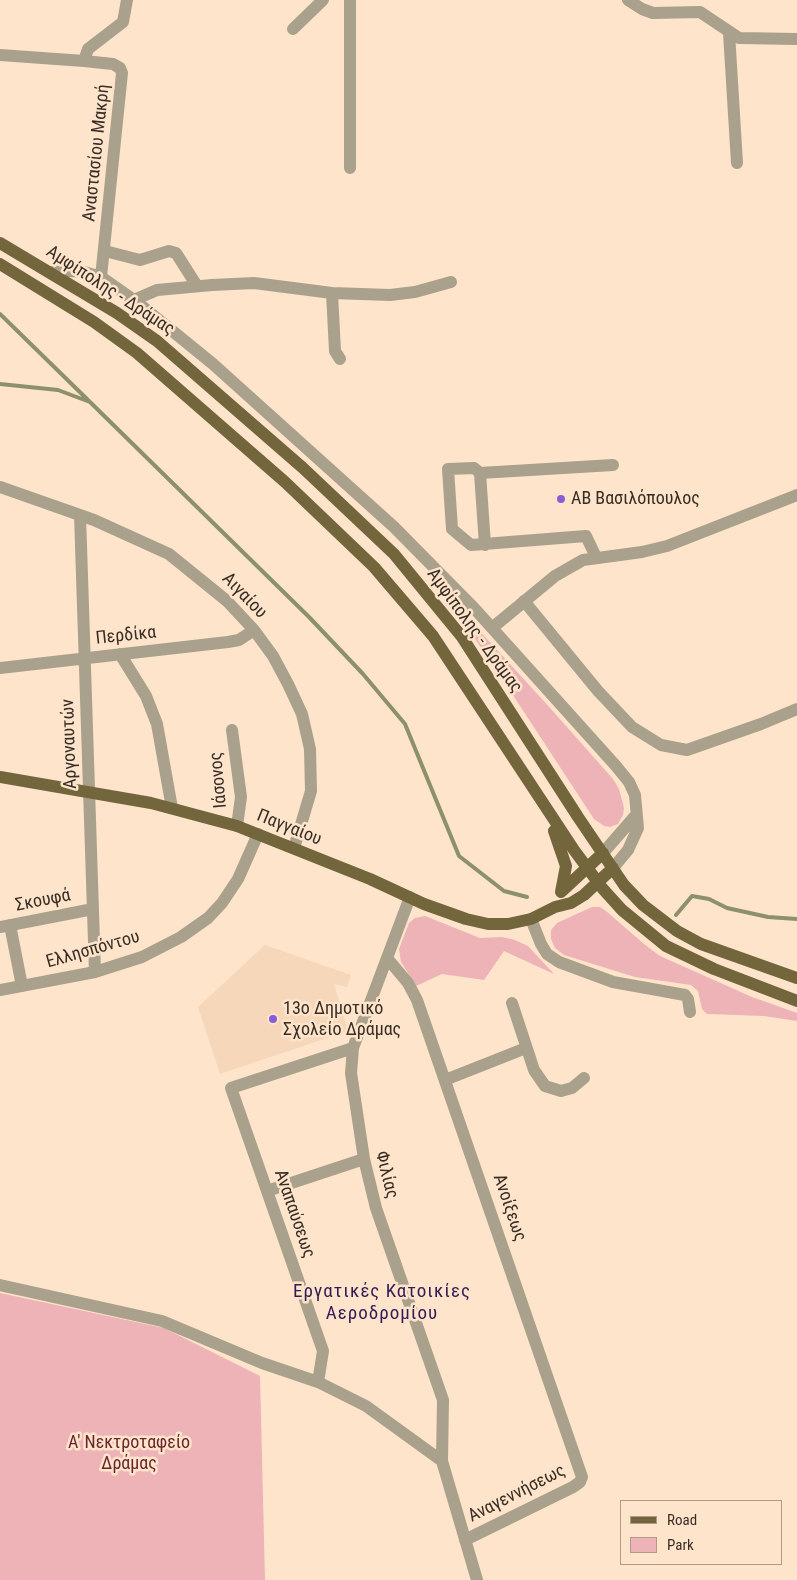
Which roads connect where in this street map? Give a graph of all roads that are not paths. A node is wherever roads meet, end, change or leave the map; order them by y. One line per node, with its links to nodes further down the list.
1 (127, 0): 9 (street, Αναστασίου Μακρή)
2 (323, 0): 5 (street)
3 (350, 0): 11 (street)
4 (628, 0): 6 (street)
5 (293, 29)
6 (728, 33): 7 (street); 10 (street)
7 (797, 39)
8 (0, 55): 9 (street)
9 (84, 61): 13 (street, Αναστασίου Μακρή)
10 (737, 163)
11 (350, 168)
12 (0, 243): 15 (main road, Αμφίπολης - Δράμας)
13 (105, 251): 16 (street, Αναστασίου Μακρή); 18 (street)
14 (0, 264): 37 (main road, Αμφίπολης - Δράμας)
15 (50, 272): 16 (street); 45 (main road, Αμφίπολης - Δράμας)
16 (101, 277): 20 (street)
17 (451, 282): 19 (street)
18 (197, 286): 19 (street); 20 (street)
19 (335, 293): 21 (street)
20 (134, 300): 30 (street)
21 (340, 359)
22 (613, 466): 23 (street)
23 (480, 473): 27 (street); 27 (street)
24 (0, 487): 26 (street, Αιγαίου)
25 (797, 495): 28 (street)
26 (80, 515): 31 (street, Αιγαίου); 33 (street, Αργοναυτών)
27 (485, 545): 28 (street)
28 (596, 557): 29 (street)
29 (524, 601): 30 (street); 35 (street)
30 (492, 628): 41 (street)
31 (254, 630): 32 (street, Περδίκα); 44 (street, Αιγαίου)
32 (120, 654): 33 (street, Περδίκα); 40 (street)
33 (85, 658): 34 (street, Περδίκα); 39 (street, Αργοναυτών)
34 (0, 668)
35 (797, 709)
36 (232, 730): 42 (street, Ιάσονος)
37 (515, 759): 46 (main road, Αμφίπολης - Δράμας); 49 (main road)
38 (0, 777): 39 (main road, Παγγαίου)
39 (89, 792): 40 (main road, Παγγαίου); 52 (street, Αργοναυτών)
40 (172, 808): 42 (main road, Παγγαίου)
41 (636, 815): 45 (street); 47 (street)
42 (237, 826): 43 (main road, Παγγαίου)
43 (258, 834): 44 (main road, Παγγαίου); 56 (street, Ελλησπόντου)
44 (294, 848): 50 (main road, Παγγαίου)
45 (603, 853): 46 (main road); 47 (main road, Αμφίπολης - Δράμας)
46 (587, 868): 48 (main road, Αμφίπολης - Δράμας); 49 (main road)
47 (613, 868): 48 (main road, Παγγαίου); 57 (main road, Αμφίπολης - Δράμας)
48 (598, 883): 51 (main road, Παγγαίου); 60 (main road, Αμφίπολης - Δράμας)
49 (561, 892): 51 (main road)
50 (410, 898): 53 (main road, Παγγαίου); 55 (street, Φιλίας)
51 (555, 907): 53 (main road, Παγγαίου)
52 (93, 909): 54 (street, Σκουφά); 56 (street, Αργοναυτών)
53 (536, 917): 62 (street)
54 (5, 926): 58 (street)
55 (387, 958): 63 (street, Φιλίας); 66 (street, Ανοίξεως)
56 (95, 972): 58 (street, Ελλησπόντου)
57 (797, 978)
58 (22, 986): 59 (street, Ελλησπόντου)
59 (0, 990)
60 (797, 1001)
61 (512, 1003): 64 (street)
62 (690, 1012)
63 (353, 1048): 67 (street, Φιλίας); 68 (street, Αναπαύσεως)
64 (526, 1048): 65 (street); 66 (street)
65 (584, 1078)
66 (445, 1080): 72 (street, Ανοίξεως)
67 (364, 1159): 68 (street); 71 (street, Φιλίας)
68 (267, 1191): 70 (street, Αναπαύσεως)
69 (0, 1285): 70 (street)
70 (318, 1382): 71 (street)
71 (442, 1461): 73 (street, Φιλίας)
72 (582, 1477): 73 (street, Αναγεννήσεως)
73 (465, 1540): 74 (street, Φιλίας)
74 (477, 1580)

